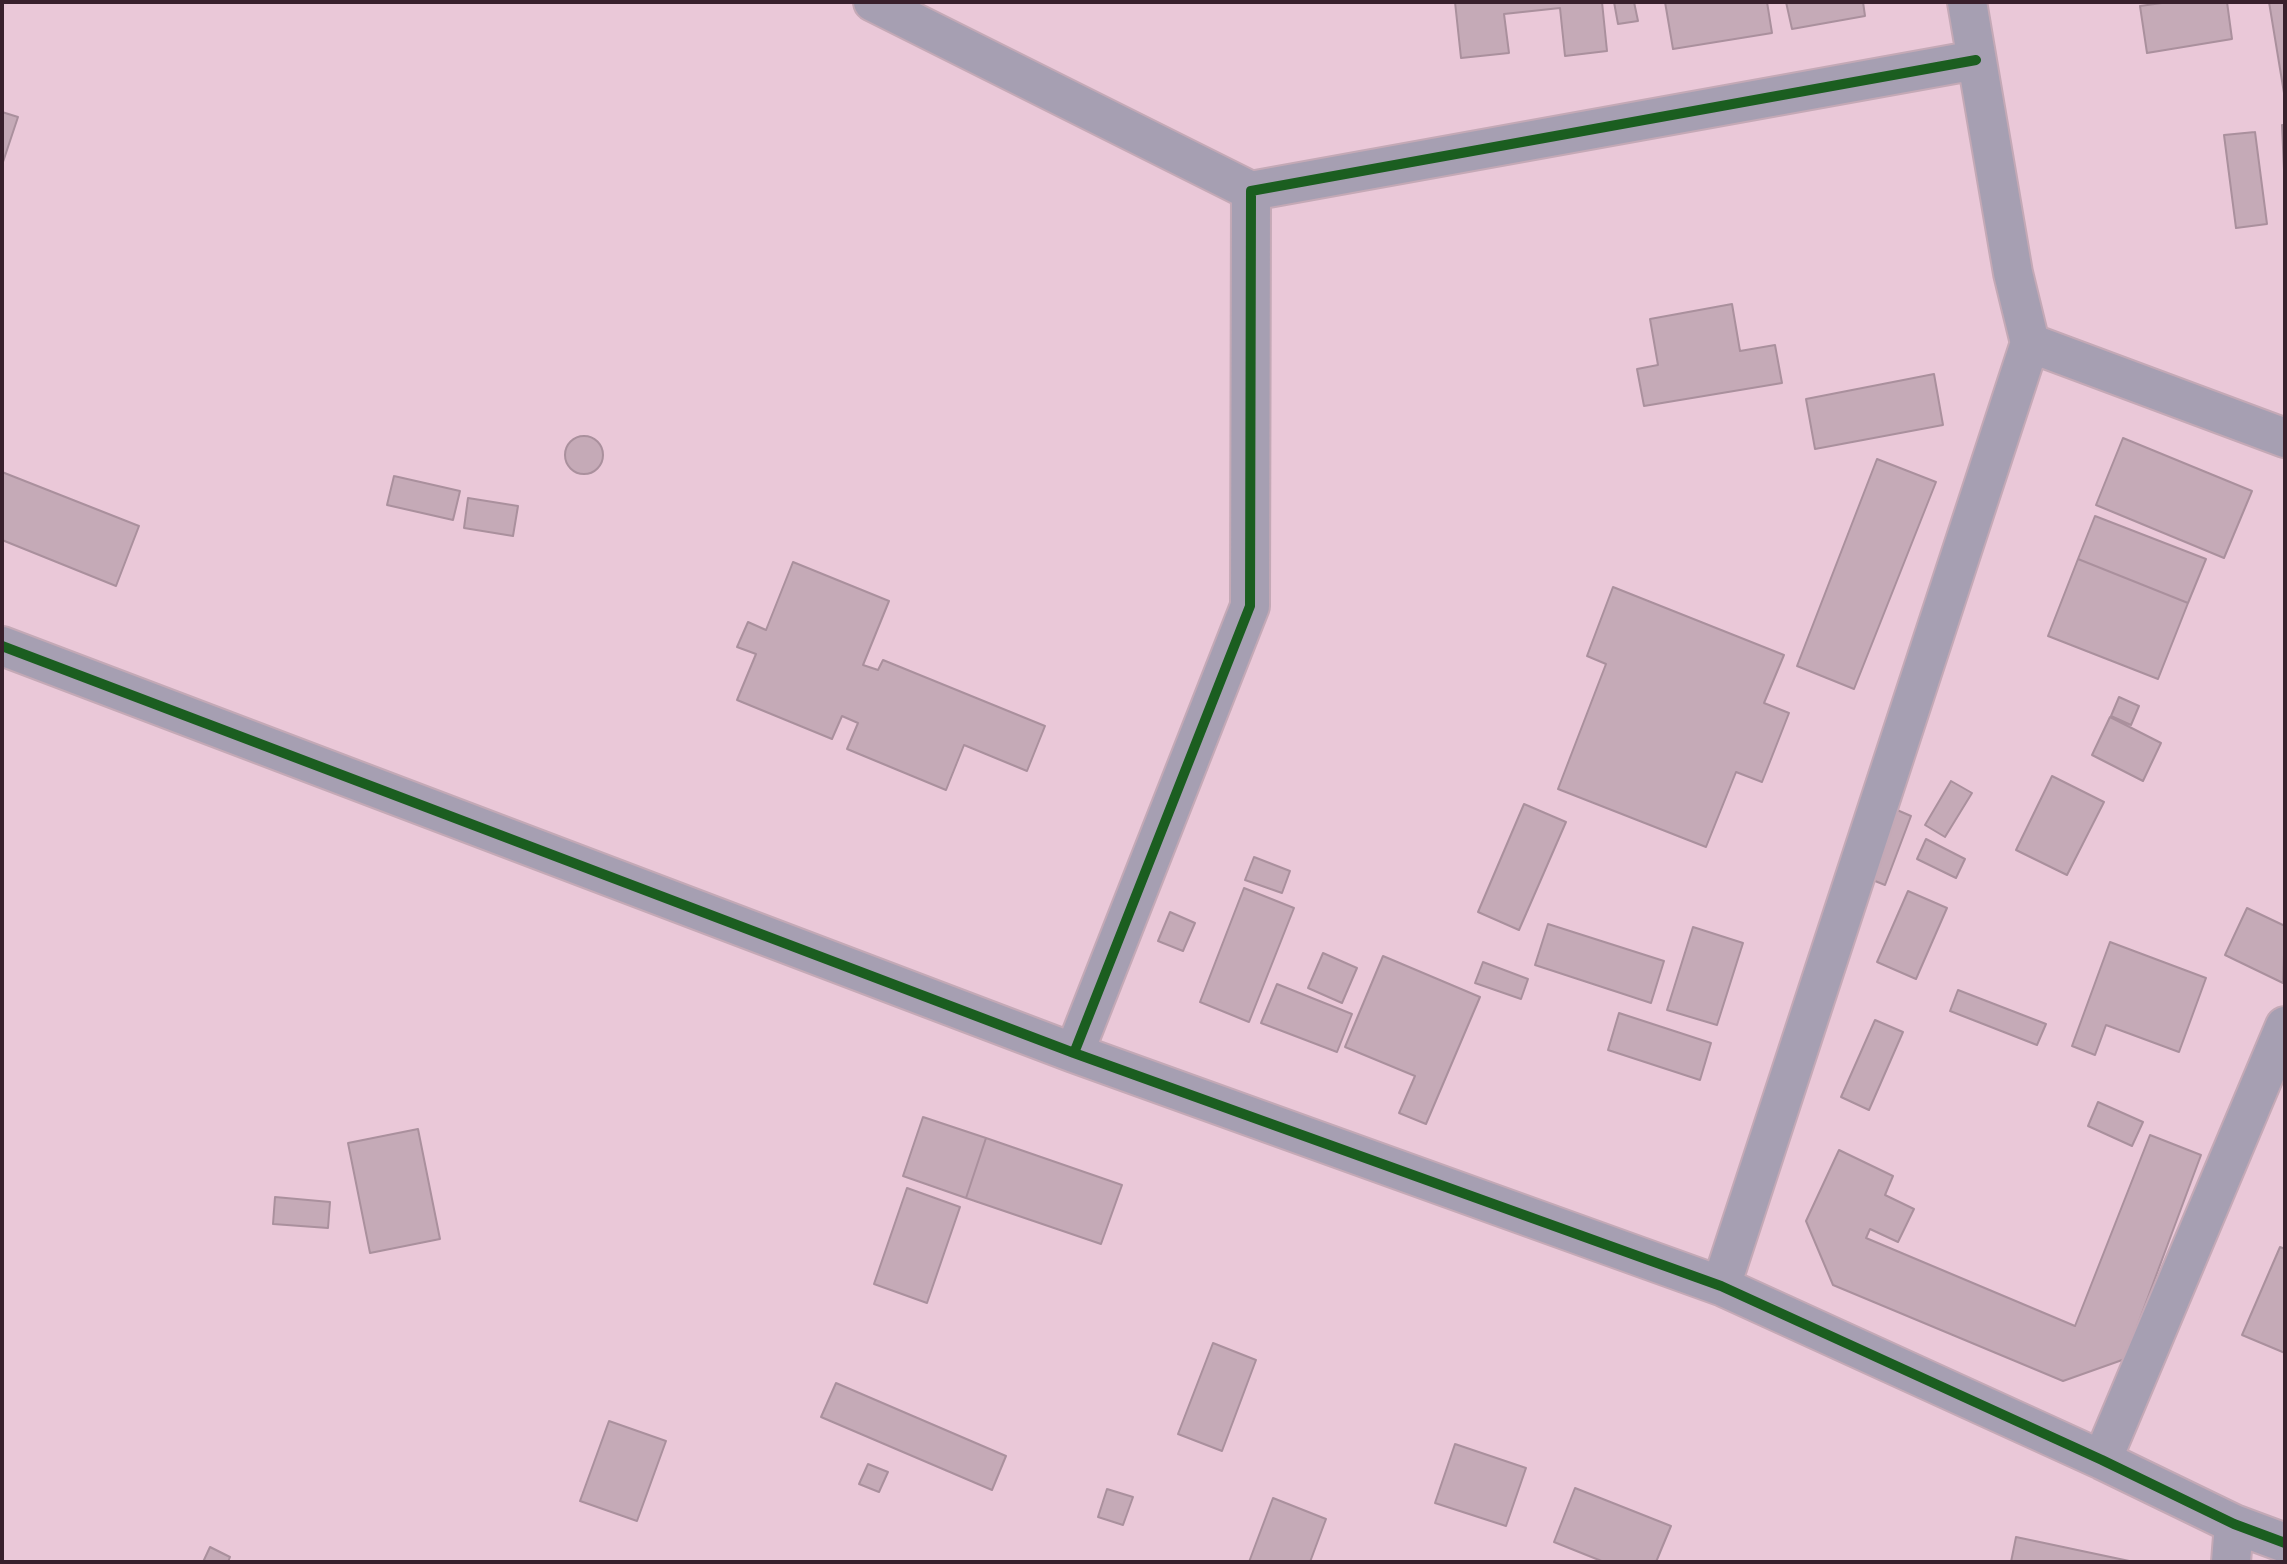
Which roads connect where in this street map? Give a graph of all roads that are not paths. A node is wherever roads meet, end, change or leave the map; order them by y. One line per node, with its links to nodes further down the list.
1 (873, 2): 4 (street)
2 (1967, 2): 3 (street)
3 (1976, 60): 4 (street); 5 (street)
4 (1251, 191): 9 (street)
5 (2030, 344): 6 (street); 10 (street)
6 (2285, 439)
7 (2, 646): 9 (street)
8 (2285, 1026): 11 (street)
9 (1074, 1053): 10 (street)
10 (1721, 1286): 11 (street)
11 (2102, 1460): 12 (street)
12 (2234, 1524): 13 (street); 14 (street)
13 (2285, 1543)
14 (2231, 1562)

